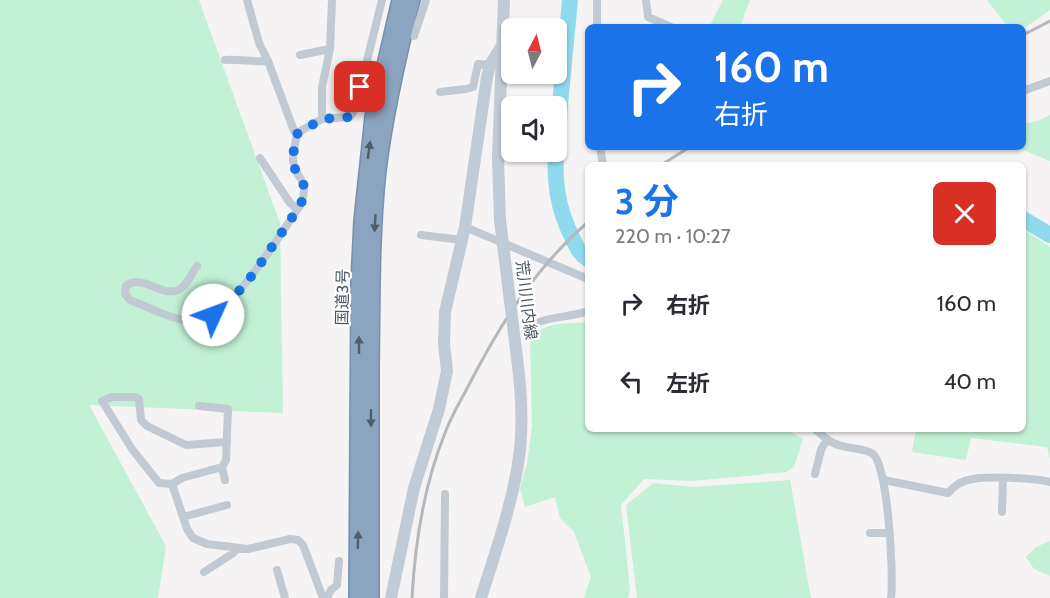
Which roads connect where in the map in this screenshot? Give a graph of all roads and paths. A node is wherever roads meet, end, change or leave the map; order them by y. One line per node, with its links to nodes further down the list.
1 (247, 0): 20 (street)
2 (332, 0): 17 (street)
3 (382, 0): 25 (street)
4 (400, 0): 60 (highway, 国道3号, one-way to 4)
5 (412, 0): 61 (highway, 国道3号, one-way to 61)
6 (426, 0): 15 (street)
7 (504, 0): 11 (main road, 荒川川内線)
8 (597, 0): 12 (street)
9 (646, 0): 10 (street)
10 (648, 17): 13 (street); 14 (street)
11 (503, 18)
12 (597, 24)
13 (647, 24)
14 (664, 24)
15 (414, 36)
16 (501, 47): 21 (main road); 64 (main road, 荒川川内線, bridge)
17 (330, 49): 18 (street); 25 (street)
18 (300, 55)
19 (225, 60): 20 (street)
20 (268, 61): 26 (street)
21 (490, 65): 24 (street); 29 (main road)
22 (1050, 81): 23 (street)
23 (1026, 90)
24 (440, 92)
25 (322, 119): 26 (street)
26 (297, 134): 28 (street)
27 (260, 158): 28 (street)
28 (297, 209): 32 (street)
29 (465, 227): 31 (main road); 33 (street)
30 (421, 235): 31 (street)
31 (462, 240): 62 (main road)
32 (197, 266)
33 (585, 278)
34 (585, 312): 35 (street)
35 (529, 329)
36 (199, 406): 39 (street)
37 (818, 432): 38 (street)
38 (826, 439): 41 (street); 44 (street)
39 (227, 442): 40 (street); 46 (street)
40 (222, 467): 43 (street); 46 (street)
41 (816, 474)
42 (1003, 478): 44 (street); 45 (street); 49 (street)
43 (225, 480)
44 (884, 480): 52 (street)
45 (1050, 482)
46 (172, 484): 50 (street)
47 (445, 494): 63 (street)
48 (227, 505): 50 (street)
49 (1002, 512)
50 (183, 517): 53 (street)
51 (870, 533): 52 (street)
52 (890, 533): 65 (street)
53 (237, 549): 56 (street); 59 (street)
54 (339, 561): 59 (street)
55 (278, 570): 57 (street)
56 (204, 572)
57 (285, 598)
58 (311, 598): 59 (street)
59 (324, 598)
60 (357, 598)
61 (371, 598)
62 (391, 598)
63 (444, 598)
64 (481, 598)
65 (891, 598)

